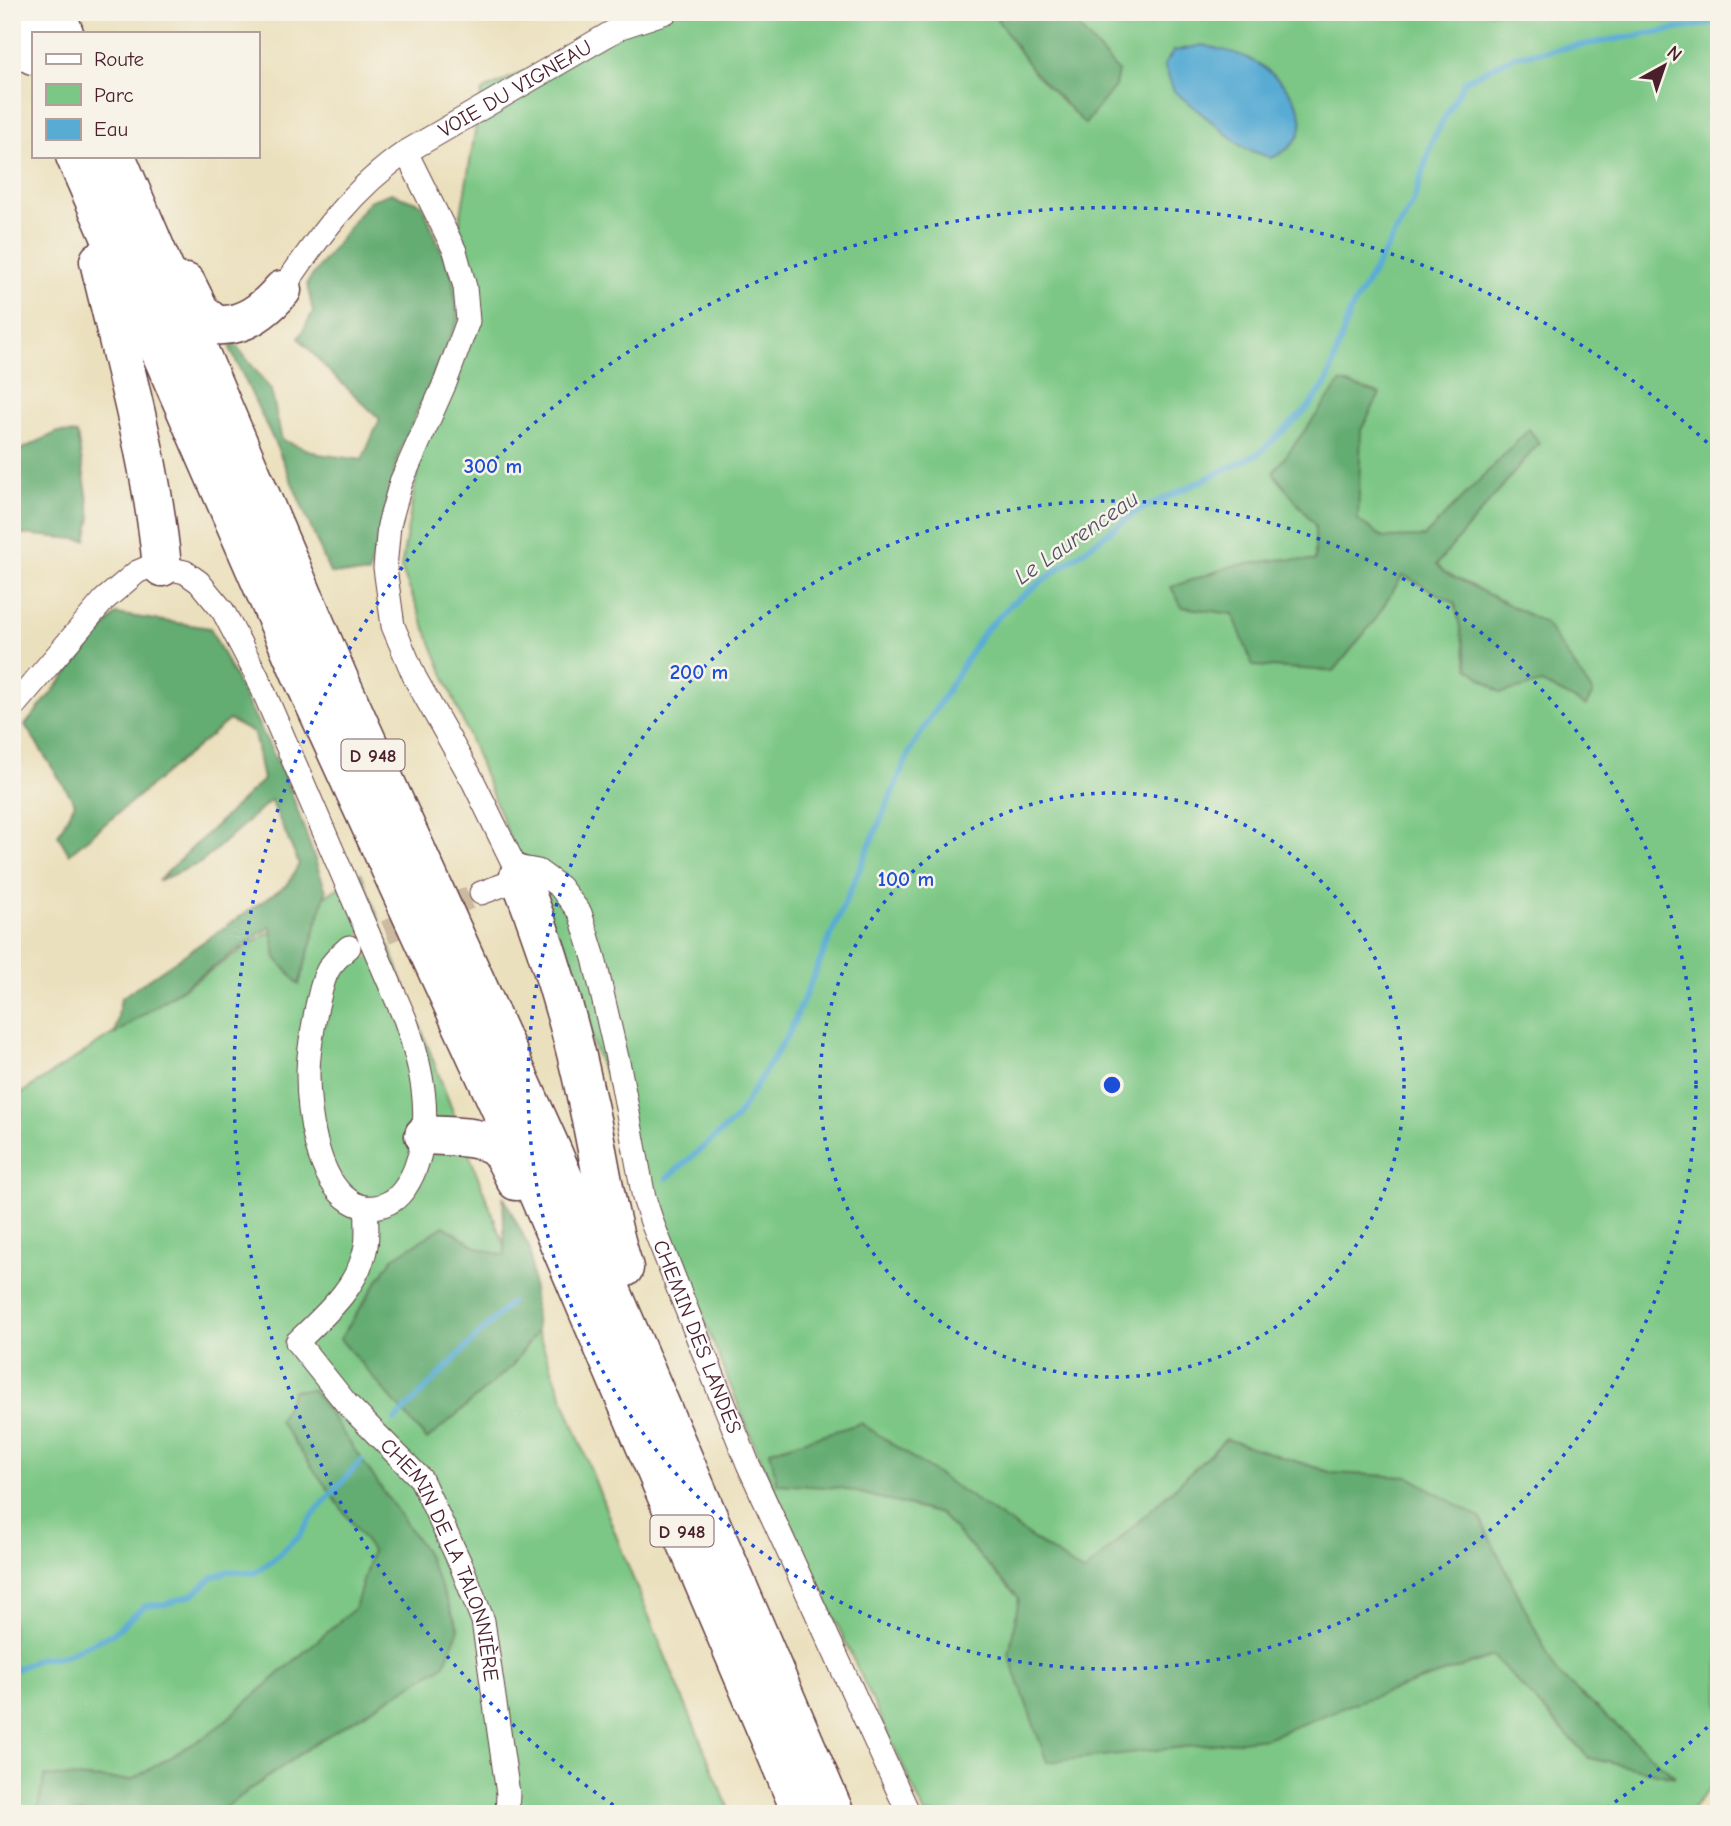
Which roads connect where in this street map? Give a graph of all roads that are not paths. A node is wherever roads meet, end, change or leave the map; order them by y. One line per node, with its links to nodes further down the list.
1 (16, 12): 5 (highway)
2 (56, 12): 4 (highway)
3 (666, 12): 6 (street, VOIE DU VIGNEAU)
4 (65, 32)
5 (32, 52)
6 (406, 152): 11 (street, VOIE DU VIGNEAU); 14 (street)
7 (76, 158): 10 (highway, D 948)
8 (118, 158): 20 (highway, D 948)
9 (119, 158): 11 (highway)
10 (106, 230): 12 (highway); 19 (highway, D 948)
11 (282, 290)
12 (162, 567): 13 (street); 17 (street)
13 (12, 708)
14 (519, 875): 15 (street); 20 (highway); 24 (street, CHEMIN DES LANDES)
15 (481, 893)
16 (349, 947): 18 (street)
17 (424, 1135): 18 (street); 19 (highway)
18 (367, 1208): 21 (street, CHEMIN DE LA TALONNIÈRE)
19 (572, 1273): 22 (highway, D 948)
20 (638, 1351): 23 (highway, D 948)
21 (507, 1814)
22 (802, 1814)
23 (835, 1814)
24 (909, 1814)

